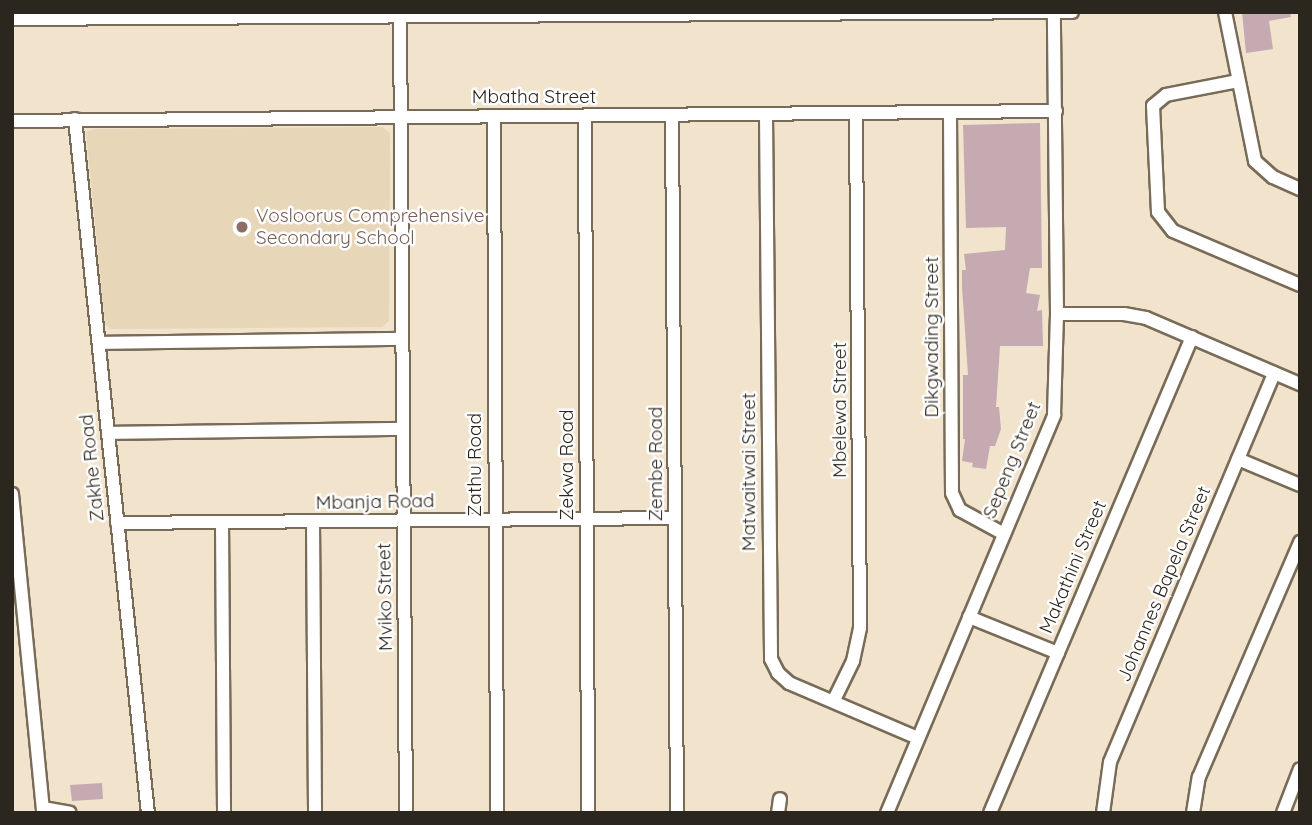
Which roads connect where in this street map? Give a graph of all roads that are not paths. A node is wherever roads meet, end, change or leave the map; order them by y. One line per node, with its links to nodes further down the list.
1 (1072, 12): 5 (street)
2 (1226, 12): 9 (street)
3 (575, 13): 4 (street); 7 (street)
4 (947, 13): 5 (street)
5 (1048, 13): 10 (street, Sepeng Street)
6 (273, 15): 7 (street); 8 (street)
7 (400, 17): 16 (street, Mviko Street)
8 (12, 19)
9 (1238, 80): 20 (street); 21 (street)
10 (1056, 111): 11 (street, Mbatha Street); 22 (street, Sepeng Street)
11 (950, 113): 13 (street, Mbatha Street); 40 (street, Dikgwading Street)
12 (766, 115): 13 (street, Mbatha Street); 15 (street, Mbatha Street); 44 (street, Matwaitwai Street)
13 (856, 115): 44 (street, Mbelewa Street)
14 (585, 116): 15 (street, Mbatha Street); 17 (street, Mbatha Street); 34 (street, Zekwa Road)
15 (673, 116): 33 (street, Zembe Road)
16 (399, 117): 17 (street, Mbatha Street); 18 (street, Mbatha Street); 24 (street, Mviko Street)
17 (494, 117): 35 (street, Zathu Road)
18 (75, 120): 19 (street, Mbatha Street); 25 (street, Zakhe Road)
19 (12, 121)
20 (1300, 189)
21 (1300, 285)
22 (1057, 314): 23 (street); 40 (street, Sepeng Street)
23 (1192, 337): 26 (street); 43 (street, Makathini Street)
24 (401, 339): 25 (street); 28 (street, Mviko Street)
25 (99, 343): 29 (street, Zakhe Road)
26 (1274, 373): 27 (street); 30 (street, Johannes Bapela Street)
27 (1300, 384)
28 (402, 429): 29 (street); 36 (street, Mviko Street)
29 (108, 433): 39 (street, Zakhe Road)
30 (1238, 459): 31 (street); 58 (street, Johannes Bapela Street)
31 (1300, 485)
32 (13, 500): 47 (street)
33 (676, 517): 34 (street, Mbanja Road); 55 (street, Zembe Road)
34 (587, 519): 35 (street, Mbanja Road); 54 (street, Zekwa Road)
35 (495, 520): 36 (street, Mbanja Road); 53 (street, Zathu Road)
36 (404, 521): 38 (street, Mbanja Road); 52 (street, Mviko Street)
37 (222, 522): 38 (street, Mbanja Road); 39 (street, Mbanja Road); 50 (street)
38 (313, 522): 51 (street)
39 (117, 523): 49 (street, Zakhe Road)
40 (1004, 534): 42 (street, Sepeng Street)
41 (1300, 542): 59 (street)
42 (969, 617): 43 (street); 45 (street, Sepeng Street)
43 (1058, 653): 57 (street, Makathini Street)
44 (834, 700): 45 (street, Matwaitwai Street)
45 (918, 738): 56 (street, Sepeng Street)
46 (1300, 769): 60 (street)
47 (43, 811): 48 (street)
48 (70, 813)
49 (148, 813)
50 (224, 813)
51 (315, 813)
52 (406, 813)
53 (497, 813)
54 (588, 813)
55 (677, 813)
56 (887, 813)
57 (990, 813)
58 (1103, 813)
59 (1193, 813)
60 (1283, 813)

